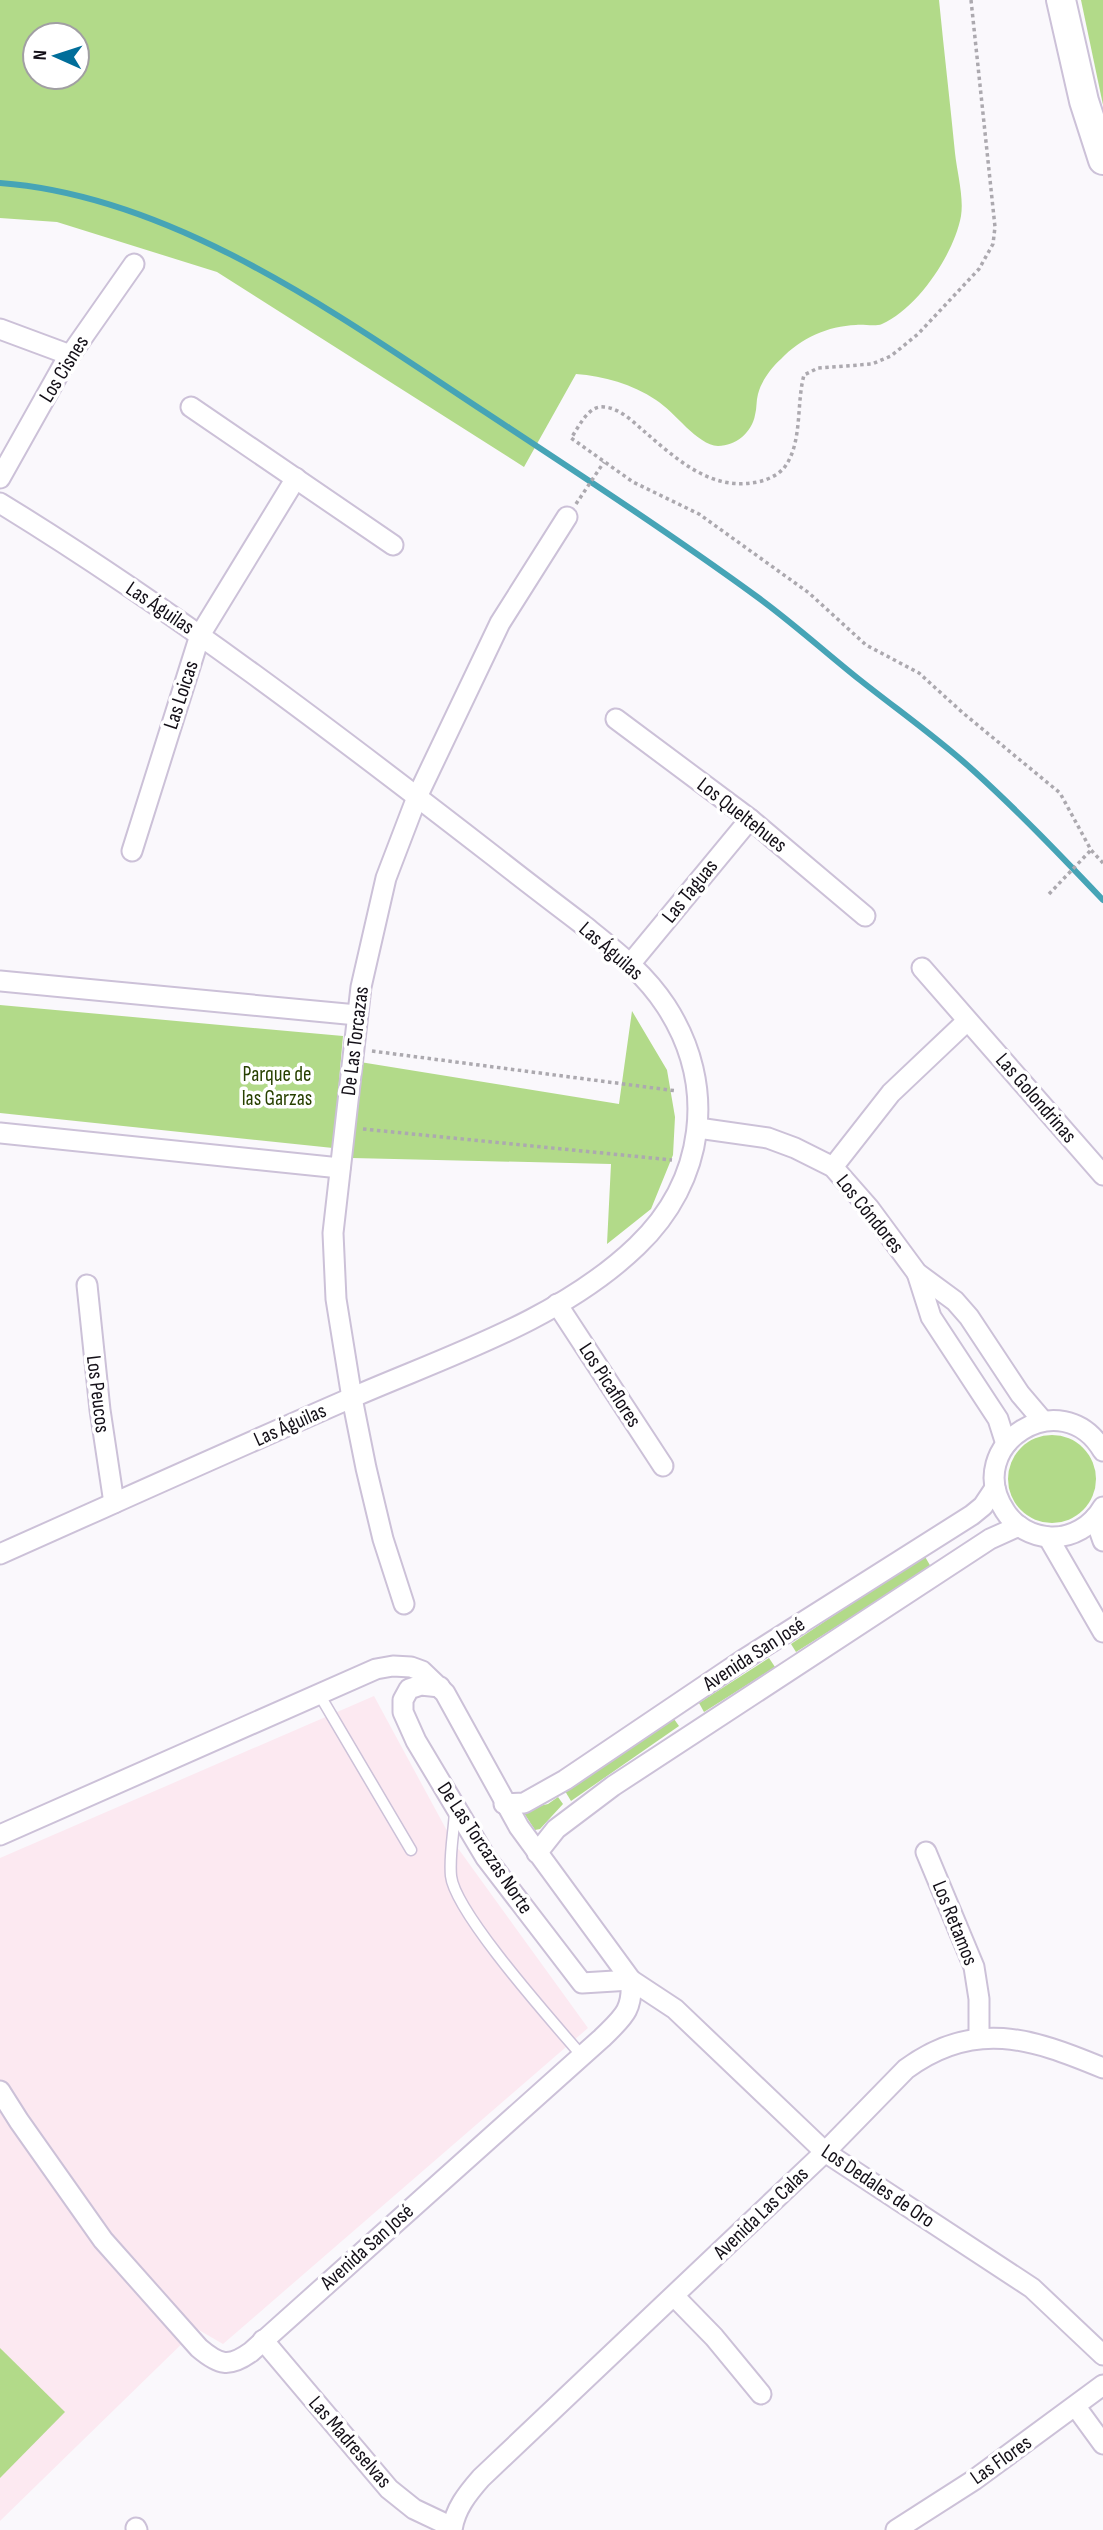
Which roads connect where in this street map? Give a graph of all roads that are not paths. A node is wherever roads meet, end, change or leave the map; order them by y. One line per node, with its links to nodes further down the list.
1 (1061, 0): 2 (main road)
2 (1103, 160)
3 (134, 264): 5 (street, Los Cisnes)
4 (0, 328): 5 (street)
5 (70, 355): 7 (street, Los Cisnes)
6 (191, 407): 8 (street)
7 (0, 478)
8 (296, 478): 11 (street); 12 (street, Las Loicas)
9 (0, 503): 12 (street, Las Águilas)
10 (567, 517): 14 (street, De Las Torcazas)
11 (393, 545)
12 (200, 635): 14 (street, Las Águilas); 16 (street, Las Loicas)
13 (616, 719): 15 (street, Los Queltehues)
14 (418, 797): 18 (street, Las Águilas); 21 (street, De Las Torcazas)
15 (750, 819): 17 (street, Los Queltehues); 18 (street, Las Taguas)
16 (132, 851)
17 (865, 916)
18 (631, 963): 23 (street, Las Águilas)
19 (922, 968): 22 (street, Las Golondrinas)
20 (0, 981): 21 (street)
21 (357, 1015): 26 (street, De Las Torcazas)
22 (967, 1021): 25 (street); 27 (street, Las Golondrinas)
23 (698, 1128): 25 (street, Los Cóndores); 30 (street, Las Águilas)
24 (0, 1133): 26 (street)
25 (833, 1167): 28 (street, Los Cóndores)
26 (340, 1168): 31 (street, De Las Torcazas)
27 (1103, 1175)
28 (917, 1273): 32 (street, Los Cóndores); 35 (street, Los Cóndores)
29 (87, 1285): 39 (street, Los Peucos)
30 (557, 1304): 31 (street, Las Águilas); 37 (street, Los Picaflores)
31 (352, 1398): 39 (street, Las Águilas); 45 (street, De Las Torcazas)
32 (1043, 1421): 34 (street); 35 (street)
33 (1103, 1425): 34 (street)
34 (1082, 1429): 36 (street)
35 (1006, 1444): 38 (street)
36 (1103, 1451)
37 (663, 1466)
38 (995, 1488): 41 (street); 49 (street, Avenida San José)
39 (114, 1503): 44 (street, Las Águilas)
40 (1099, 1513): 42 (street); 43 (street)
41 (1019, 1526): 42 (street); 54 (street, Avenida San José)
42 (1048, 1537): 46 (street)
43 (1103, 1541)
44 (0, 1554)
45 (404, 1604)
46 (1103, 1632)
47 (440, 1687): 48 (street); 49 (street); 50 (street, De Las Torcazas Norte)
48 (318, 1694): 51 (street); 52 (lane)
49 (504, 1804): 54 (street)
50 (455, 1807): 55 (street, De Las Torcazas Norte); 57 (lane)
51 (0, 1835)
52 (411, 1850)
53 (926, 1852): 56 (street, Los Retamos)
54 (537, 1853): 55 (street)
55 (631, 1980): 57 (street, Avenida San José); 60 (street, Los Dedales de Oro)
56 (979, 2038): 58 (street, Avenida Las Calas); 60 (street, Avenida Las Calas)
57 (582, 2056): 62 (street, Avenida San José)
58 (1103, 2068)
59 (0, 2091): 62 (street, Avenida San José)
60 (825, 2152): 61 (street, Avenida Las Calas); 63 (street, Los Dedales de Oro)
61 (674, 2296): 65 (street); 68 (street, Avenida Las Calas)
62 (263, 2340): 68 (street, Las Madreselvas)
63 (1103, 2355)
64 (1103, 2385): 66 (street, Las Flores)
65 (761, 2394)
66 (1076, 2407): 67 (street); 69 (street, Las Flores)
67 (1103, 2444)
68 (452, 2528)
69 (896, 2530)

